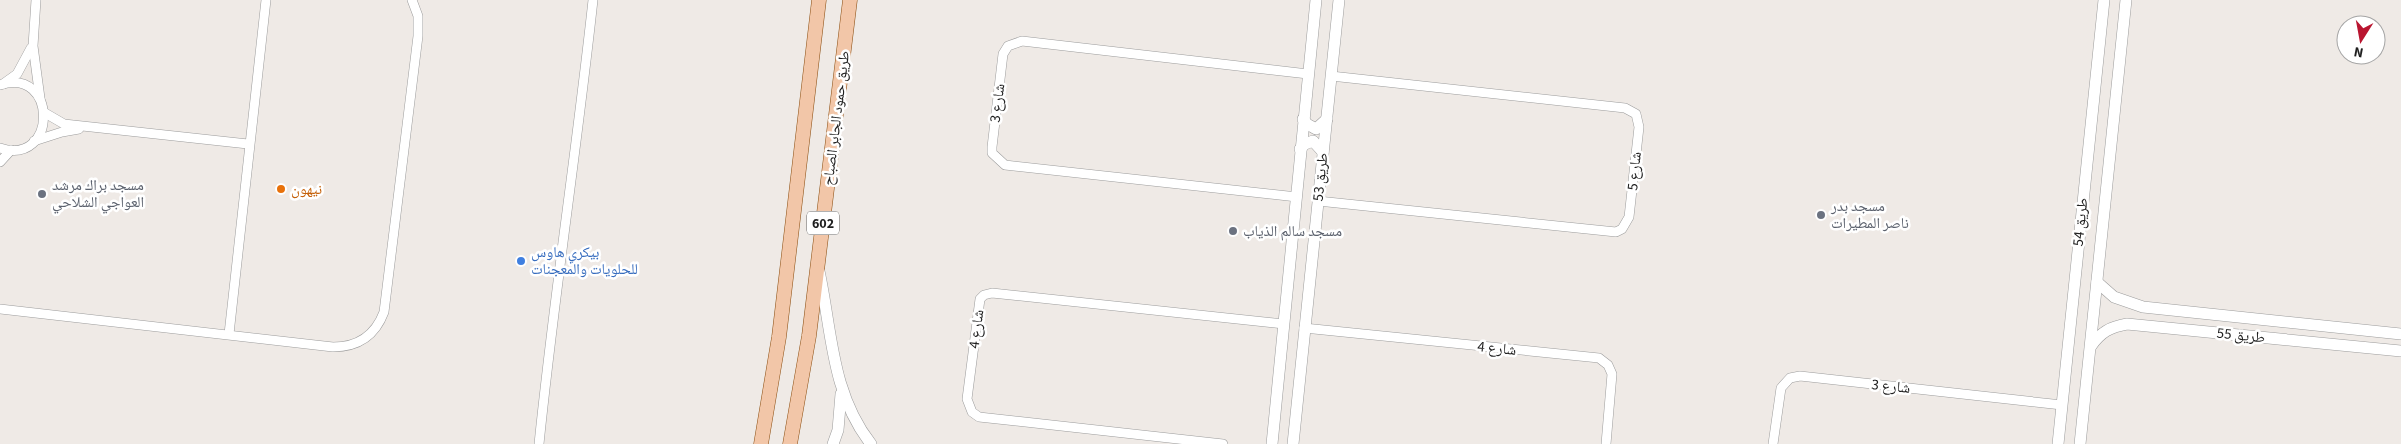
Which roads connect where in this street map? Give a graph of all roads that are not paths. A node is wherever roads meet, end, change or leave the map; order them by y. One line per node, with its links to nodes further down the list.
1 (36, 0): 11 (street)
2 (266, 0): 21 (street)
3 (412, 0): 36 (street)
4 (593, 0): 42 (street)
5 (819, 0): 43 (main road, طريق حمود الجابر الصباح / 602)
6 (850, 0): 29 (main road, طريق حمود الجابر الصباح / 602)
7 (1316, 0): 12 (street, طريق 53)
8 (1339, 0): 13 (street, طريق 53)
9 (2104, 0): 41 (street, طريق 54)
10 (2126, 0): 30 (street, طريق 54)
11 (32, 46): 14 (street); 15 (street)
12 (1308, 74): 17 (street, طريق 53); 27 (street, شارع 3)
13 (1331, 76): 18 (street, طريق 53); 28 (street, شارع 5)
14 (1, 85): 15 (street)
15 (40, 98): 16 (street)
16 (45, 113): 19 (street); 20 (street)
17 (1303, 119): 18 (street); 23 (street, طريق 53)
18 (1326, 119): 25 (street, طريق 53)
19 (90, 128): 20 (street); 21 (street)
20 (34, 141): 24 (street)
21 (248, 144): 36 (street)
22 (0, 148): 24 (street)
23 (1300, 149): 25 (street); 27 (street, طريق 53)
24 (11, 150): 26 (street)
25 (1323, 152): 28 (street, طريق 53)
26 (0, 162)
27 (1297, 197): 33 (street, طريق 53)
28 (1318, 201): 35 (street, طريق 53)
29 (818, 266): 40 (street); 44 (main road, طريق حمود الجابر الصباح / 602)
30 (2097, 282): 31 (street, طريق 55); 38 (street, طريق 54)
31 (2143, 307): 34 (street); 37 (street, طريق 55)
32 (0, 309): 36 (street)
33 (1284, 324): 47 (street, شارع 4); 48 (street, طريق 53)
34 (2139, 324): 38 (street, طريق 55); 39 (street, طريق 55)
35 (1304, 328): 49 (street, طريق 53); 50 (street, شارع 4)
36 (229, 334)
37 (2401, 334)
38 (2090, 347): 53 (street, طريق 54)
39 (2401, 351)
40 (841, 391): 45 (street); 46 (street)
41 (2062, 406): 51 (street, شارع 3); 52 (street, طريق 54)
42 (539, 444)
43 (761, 444)
44 (790, 444)
45 (833, 444)
46 (870, 444)
47 (1223, 444)
48 (1272, 444)
49 (1293, 444)
50 (1606, 444)
51 (1773, 444)
52 (2058, 444)
53 (2080, 444)

